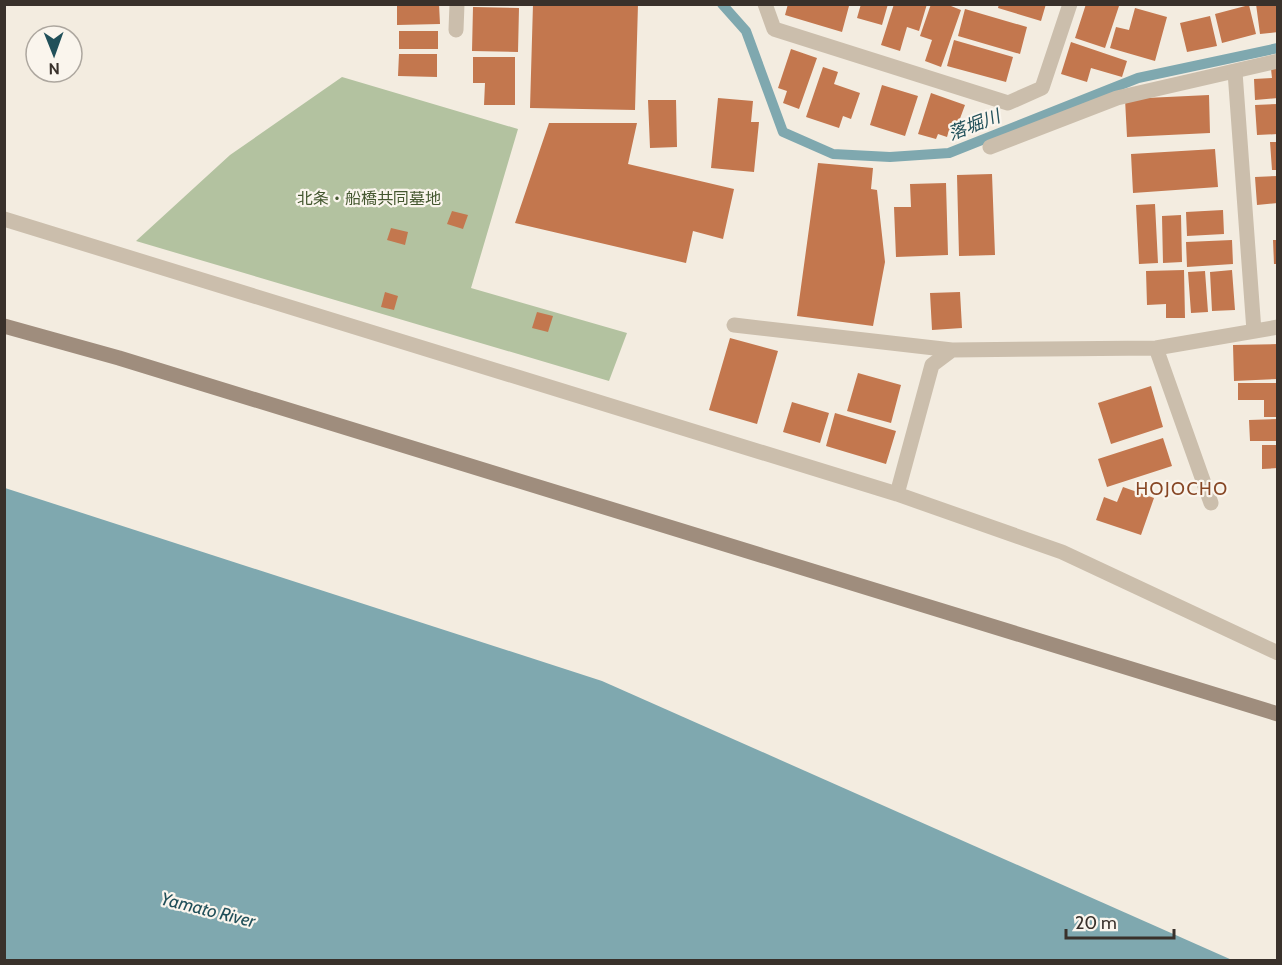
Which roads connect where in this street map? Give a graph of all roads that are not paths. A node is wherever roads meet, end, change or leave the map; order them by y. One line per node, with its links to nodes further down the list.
1 (457, 4): 4 (street)
2 (765, 4): 3 (street)
3 (1070, 4)
4 (456, 30)
5 (1278, 61): 6 (street)
6 (1235, 72): 7 (street); 12 (street)
7 (990, 147)
8 (4, 219): 15 (street)
9 (734, 325): 14 (street)
10 (4, 326): 18 (street)
11 (1278, 327): 12 (street)
12 (1254, 331): 13 (street)
13 (1156, 348): 14 (street); 16 (street)
14 (952, 350): 15 (street)
15 (897, 494): 17 (street)
16 (1211, 503)
17 (1278, 653)
18 (1278, 714)

